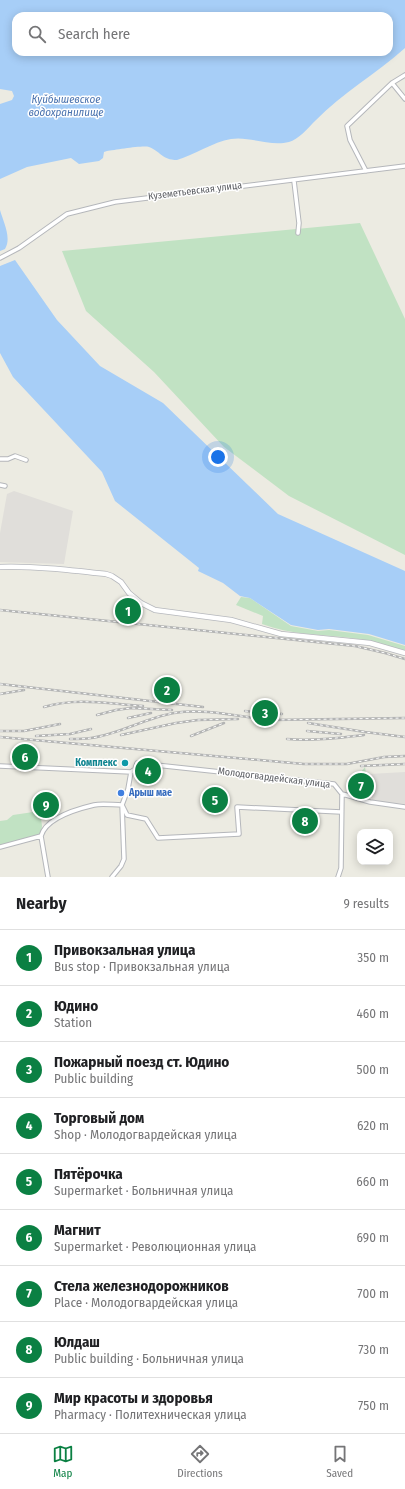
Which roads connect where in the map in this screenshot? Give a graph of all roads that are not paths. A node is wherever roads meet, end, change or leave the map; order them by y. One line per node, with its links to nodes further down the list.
1 (405, 75): 2 (street)
2 (392, 83): 3 (street); 5 (street)
3 (405, 99)
4 (405, 166): 5 (street, Куземетьевская улица)
5 (366, 171): 6 (street, Куземетьевская улица)
6 (294, 180): 7 (street); 8 (street, Куземетьевская улица)
7 (298, 233)
8 (0, 258)
9 (0, 459): 10 (street)
10 (26, 460)
11 (0, 485): 12 (street)
12 (6, 486)
13 (0, 567): 14 (main road)
14 (405, 653)
15 (0, 766): 16 (street)
16 (131, 772): 17 (street, Молодогвардейская улица); 18 (street)
17 (342, 794): 19 (street, Молодогвардейская улица); 20 (street)
18 (122, 805): 20 (street); 21 (street); 24 (street)
19 (405, 806)
20 (341, 812): 25 (street)
21 (41, 836): 22 (street); 23 (street)
22 (0, 847)
23 (48, 877)
24 (112, 877)
25 (338, 877)

